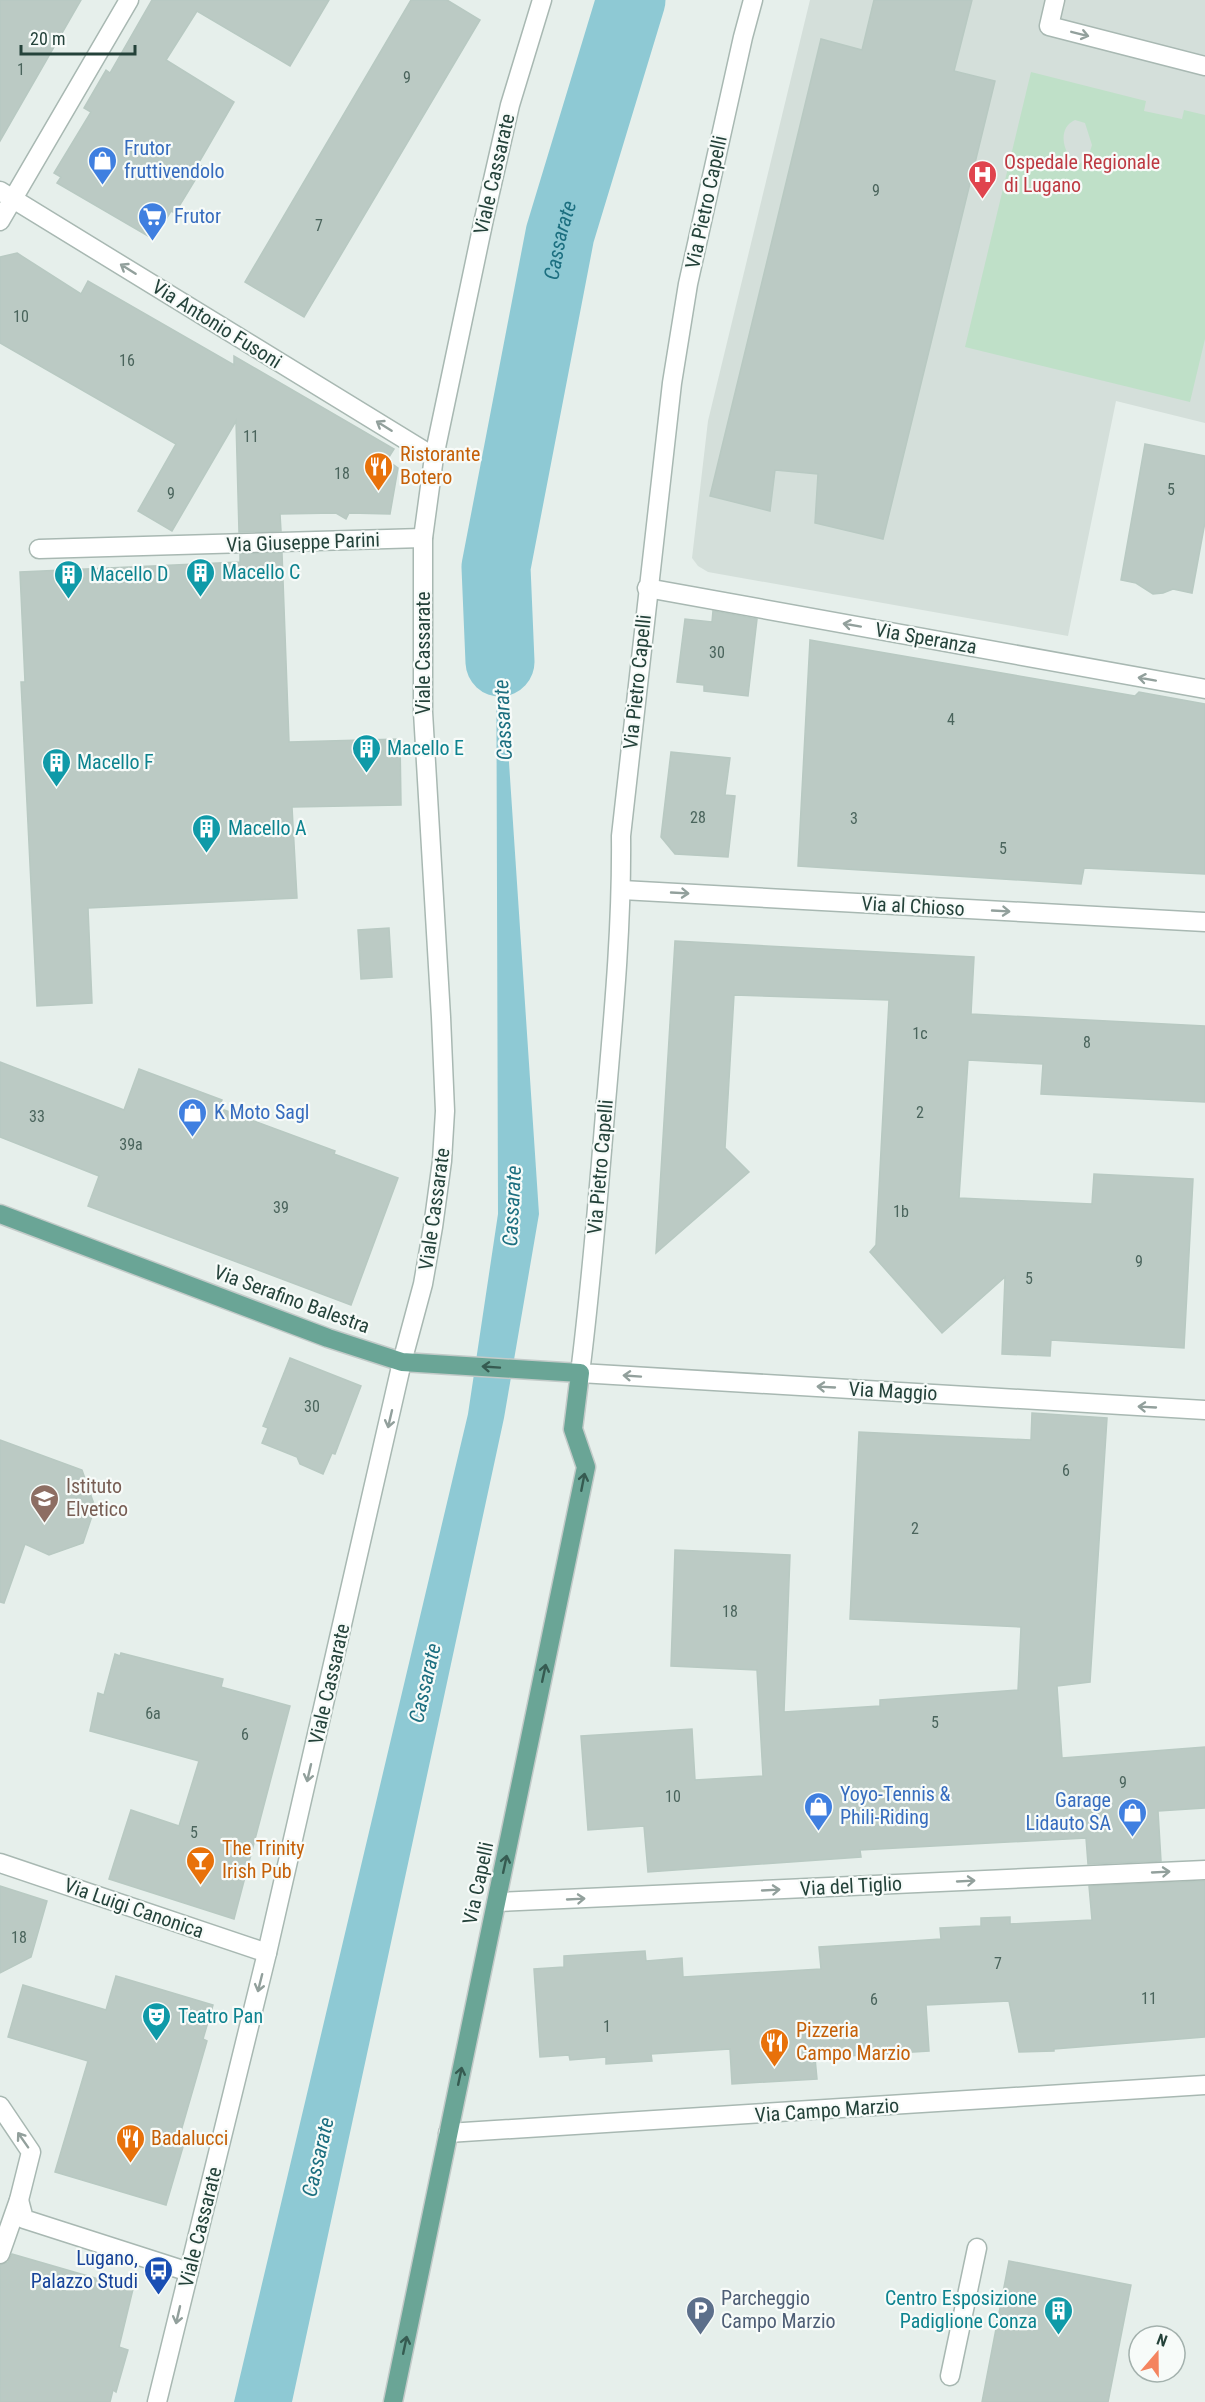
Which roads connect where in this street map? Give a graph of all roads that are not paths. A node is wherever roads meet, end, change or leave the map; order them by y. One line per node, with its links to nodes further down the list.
1 (129, 0): 6 (street)
2 (542, 0): 8 (street, Viale Cassarate)
3 (753, 0): 11 (street, Via Pietro Capelli)
4 (1055, 0): 5 (street, one-way to 5)
5 (1205, 66)
6 (7, 195): 7 (street); 8 (street, Via Antonio Fusoni, one-way to 6)
7 (0, 221)
8 (434, 457): 9 (street, Viale Cassarate)
9 (423, 538): 10 (street, Via Giuseppe Parini); 16 (street, Viale Cassarate)
10 (39, 549)
11 (648, 588): 12 (street, Via Speranza, one-way to 11); 13 (street, Via Pietro Capelli)
12 (1205, 689)
13 (622, 890): 14 (street, Via al Chioso, one-way to 14); 17 (street, Via Pietro Capelli)
14 (1205, 922)
15 (0, 1214): 16 (main road, Via Serafino Balestra)
16 (402, 1362): 17 (main road, Via Serafino Balestra, one-way to 16); 22 (street, Viale Cassarate, one-way to 22)
17 (580, 1373): 18 (street, Via Maggio, one-way to 17); 21 (main road, Via Capelli, one-way to 17)
18 (1205, 1410)
19 (0, 1863): 22 (street, Via Luigi Canonica)
20 (1205, 1870): 21 (street, Via del Tiglio, one-way to 20)
21 (497, 1902): 25 (main road, Via Capelli, one-way to 21)
22 (267, 1953): 29 (street, Viale Cassarate, one-way to 29)
23 (1205, 2085): 25 (street, Via Campo Marzio)
24 (0, 2106): 26 (street, one-way to 24)
25 (448, 2133): 32 (main road, Via Capelli, one-way to 25)
26 (19, 2200): 28 (street); 29 (street)
27 (977, 2248): 30 (street)
28 (0, 2254)
29 (189, 2272): 31 (street, Viale Cassarate, one-way to 31)
30 (950, 2376)
31 (158, 2402)
32 (393, 2402)

